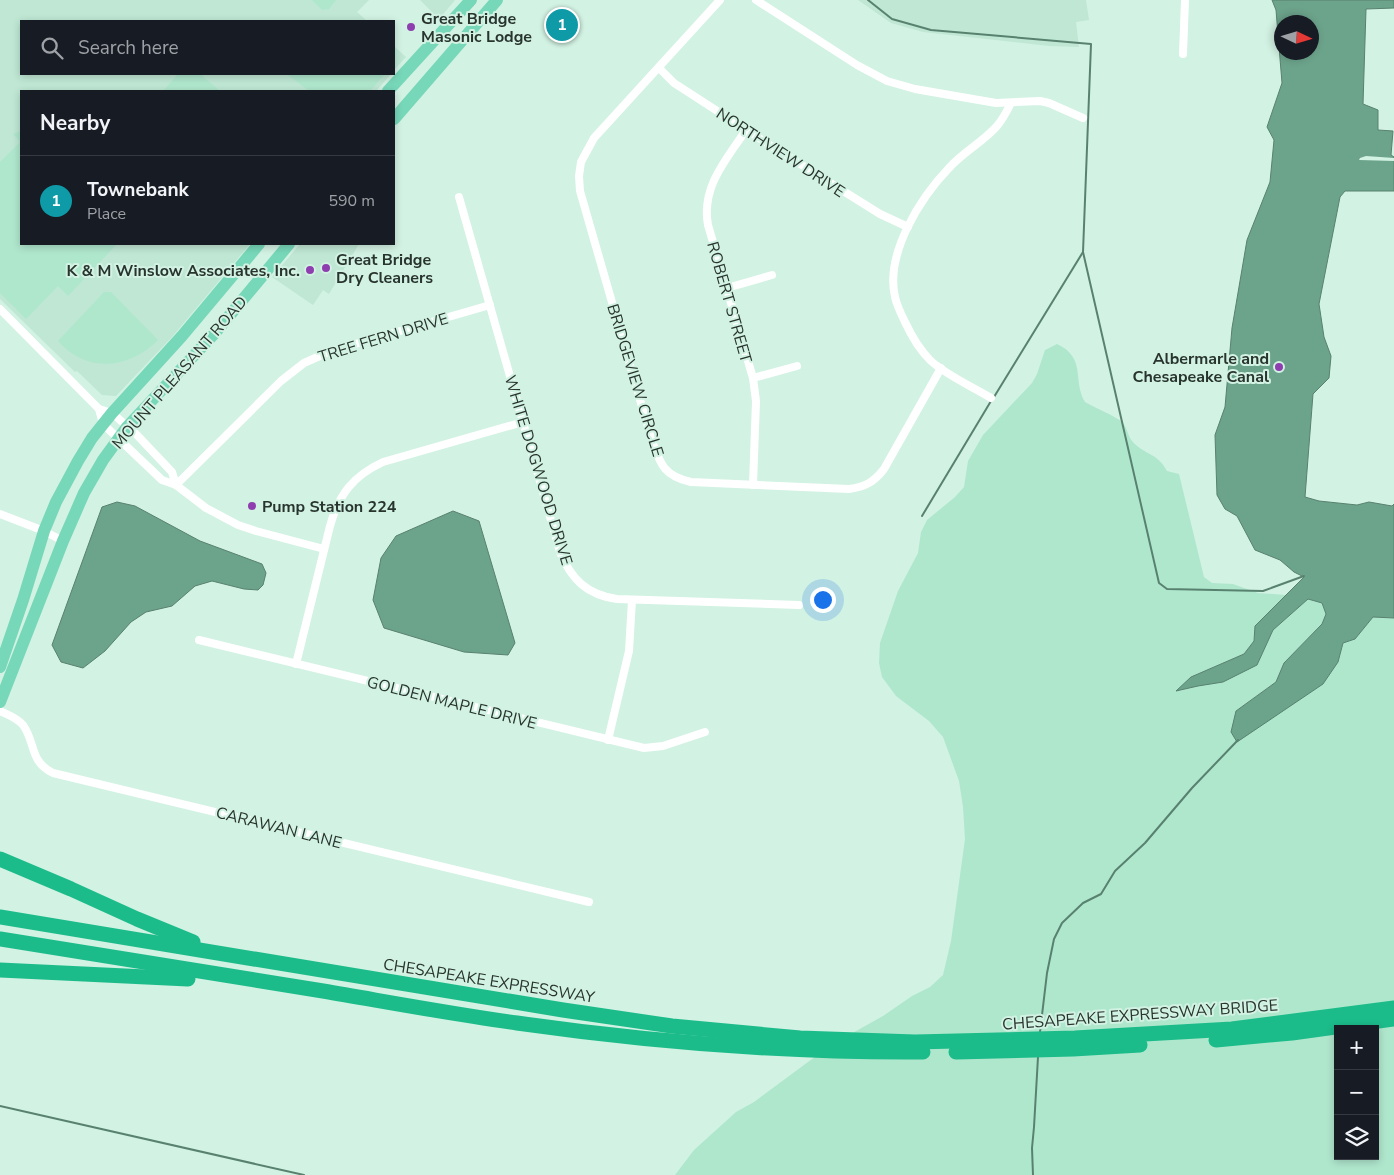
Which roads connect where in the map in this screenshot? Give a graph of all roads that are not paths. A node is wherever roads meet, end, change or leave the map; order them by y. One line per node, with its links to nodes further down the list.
1 (471, 0): 8 (main road)
2 (497, 0): 10 (main road)
3 (720, 0): 7 (street, BRIDGEVIEW CIRCLE)
4 (756, 0): 9 (street)
5 (1185, 0): 6 (street)
6 (1183, 54)
7 (659, 68): 12 (street, NORTHVIEW DRIVE); 30 (street, BRIDGEVIEW CIRCLE)
8 (389, 90)
9 (1011, 103): 11 (street); 14 (street)
10 (395, 118)
11 (1084, 118)
12 (746, 130): 14 (street, NORTHVIEW DRIVE); 18 (street, ROBERT STREET)
13 (459, 197): 19 (street, WHITE DOGWOOD DRIVE)
14 (908, 228): 22 (street)
15 (259, 245): 25 (main road, MOUNT PLEASANT ROAD)
16 (288, 245): 28 (main road, MOUNT PLEASANT ROAD)
17 (772, 275): 18 (street)
18 (726, 288): 23 (street, ROBERT STREET)
19 (490, 305): 26 (street, WHITE DOGWOOD DRIVE); 31 (street, TREE FERN DRIVE)
20 (0, 309): 25 (street)
21 (797, 366): 23 (street)
22 (941, 368): 24 (street); 30 (street, BRIDGEVIEW CIRCLE)
23 (753, 378): 30 (street, ROBERT STREET)
24 (991, 398)
25 (106, 411): 27 (main road, MOUNT PLEASANT ROAD); 28 (street)
26 (523, 422): 35 (street); 36 (street, WHITE DOGWOOD DRIVE)
27 (103, 424): 29 (street); 33 (main road, MOUNT PLEASANT ROAD)
28 (127, 427): 29 (main road, MOUNT PLEASANT ROAD); 31 (street)
29 (118, 438): 31 (street); 34 (main road, MOUNT PLEASANT ROAD)
30 (753, 484)
31 (176, 485): 35 (street)
32 (0, 514): 33 (street)
33 (44, 532): 34 (street); 40 (main road, MOUNT PLEASANT ROAD)
34 (63, 541): 41 (main road, MOUNT PLEASANT ROAD)
35 (324, 549): 39 (street)
36 (632, 600): 37 (street, WHITE DOGWOOD DRIVE); 44 (street)
37 (799, 605)
38 (199, 640): 39 (street, GOLDEN MAPLE DRIVE)
39 (296, 664): 44 (street, GOLDEN MAPLE DRIVE)
40 (0, 667)
41 (0, 702)
42 (0, 711): 46 (street, CARAWAN LANE)
43 (705, 732): 44 (street, GOLDEN MAPLE DRIVE)
44 (608, 740)
45 (0, 859): 49 (highway)
46 (589, 902)
47 (0, 916): 49 (highway, CHESAPEAKE EXPRESSWAY)
48 (0, 939): 51 (highway)
49 (311, 969): 54 (highway, CHESAPEAKE EXPRESSWAY)
50 (0, 970): 51 (highway)
51 (242, 979): 54 (highway)
52 (1394, 1008): 54 (highway, CHESAPEAKE EXPRESSWAY BRIDGE)
53 (1394, 1020): 54 (highway, CHESAPEAKE EXPRESSWAY BRIDGE)
54 (977, 1046)

